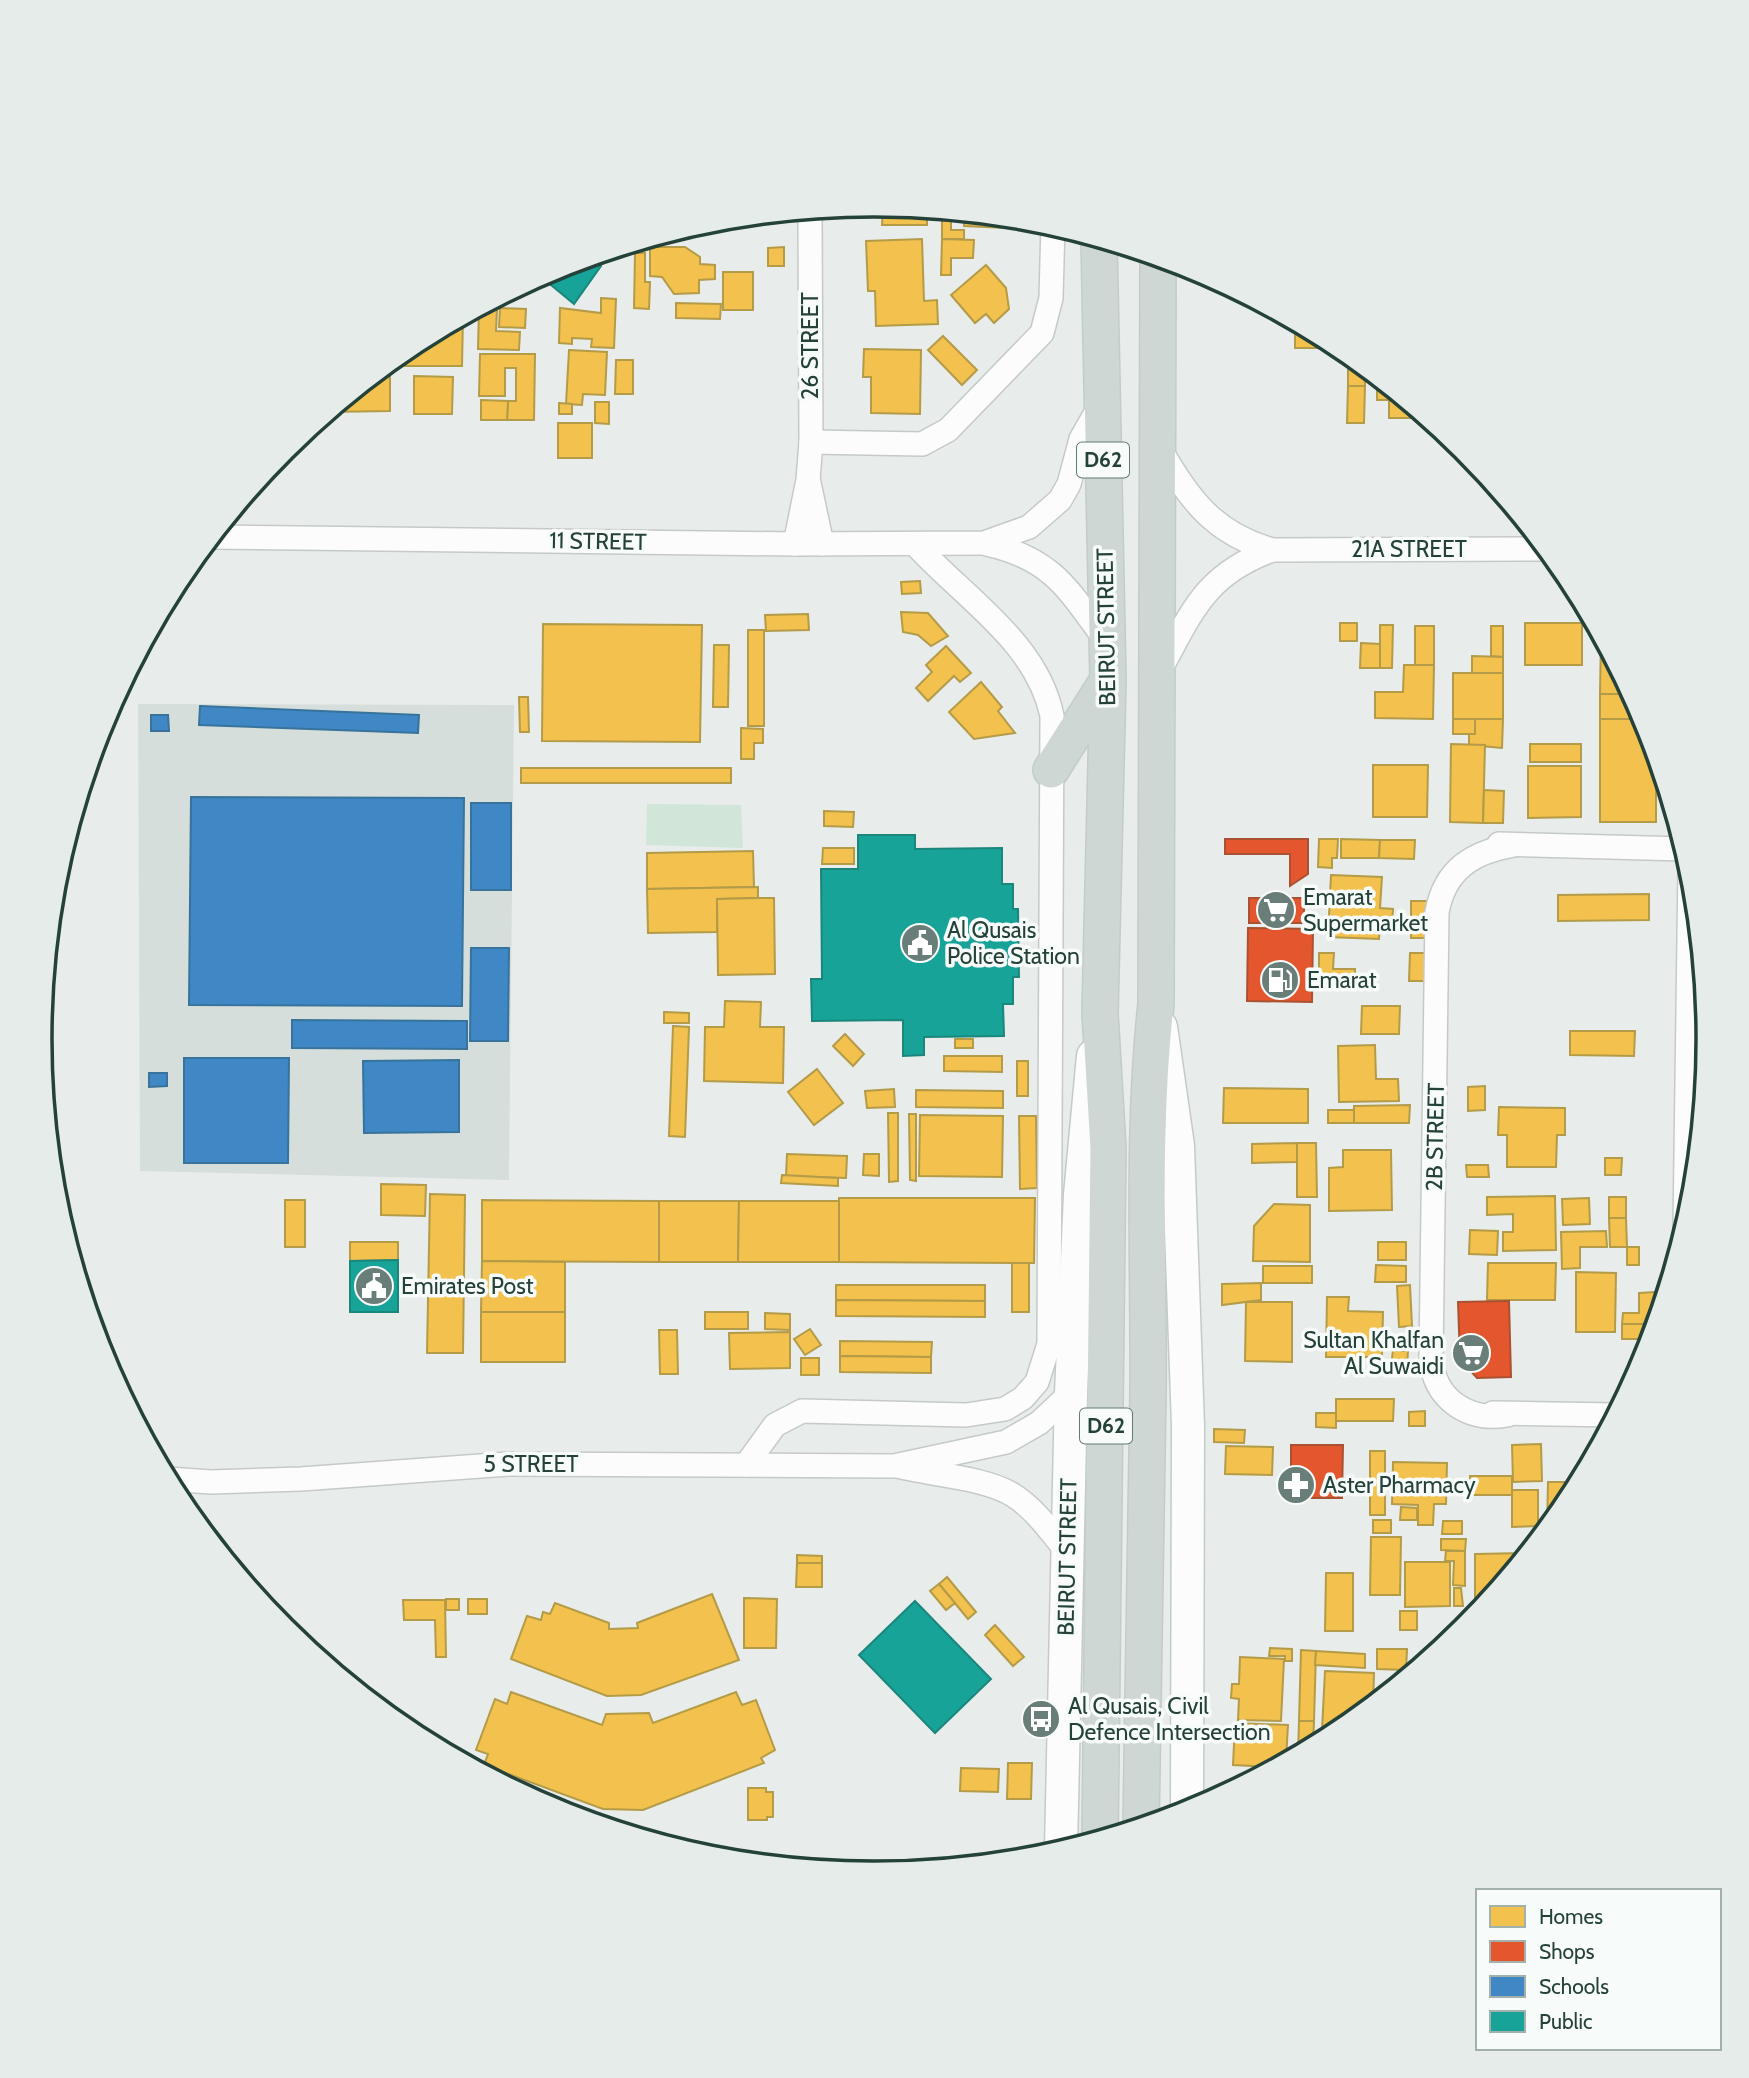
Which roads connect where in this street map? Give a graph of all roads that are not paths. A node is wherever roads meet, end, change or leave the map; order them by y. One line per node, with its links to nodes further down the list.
1 (810, 220): 6 (street, 26 STREET)
2 (1053, 237): 6 (street)
3 (1100, 249): 5 (main road, BEIRUT STREET / D62)
4 (1158, 268): 7 (main road, D62)
5 (1101, 404): 10 (street, 11 STREET); 16 (main road, BEIRUT STREET / D62)
6 (811, 442): 8 (street, 26 STREET)
7 (1157, 446): 15 (street, 21A STREET); 17 (main road, D62)
8 (808, 480): 11 (street, 26 STREET); 12 (street, 26 STREET)
9 (224, 537): 11 (street, 11 STREET)
10 (984, 543): 13 (street, 11 STREET); 16 (street, 11 STREET)
11 (795, 544): 12 (street, 11 STREET)
12 (822, 544): 13 (street, 11 STREET)
13 (915, 544): 19 (street)
14 (1534, 549): 15 (street, 21A STREET)
15 (1272, 550): 17 (street, 21A STREET)
16 (1108, 644): 18 (main road, BEIRUT STREET / D62)
17 (1158, 674): 22 (main road, D62)
18 (1108, 680): 19 (main road); 23 (main road, BEIRUT STREET / D62)
19 (1051, 770): 25 (street)
20 (1674, 849): 28 (street, 2B STREET)
21 (1689, 933): 24 (street)
22 (1156, 1004): 34 (main road, D62); 35 (main road, D62)
23 (1100, 1013): 25 (main road, BEIRUT STREET / D62); 36 (main road, BEIRUT STREET / D62)
24 (1686, 1167)
25 (1061, 1345): 26 (main road, BEIRUT STREET / D62); 27 (street)
26 (1071, 1393): 29 (street, 5 STREET); 33 (main road, BEIRUT STREET / D62)
27 (941, 1414): 29 (street); 30 (street)
28 (1605, 1415)
29 (969, 1451): 31 (street, 5 STREET)
30 (746, 1465): 31 (street, 5 STREET); 32 (street, 5 STREET)
31 (894, 1466): 33 (street, 5 STREET)
32 (181, 1480)
33 (1066, 1550): 37 (main road, BEIRUT STREET / D62)
34 (1187, 1799)
35 (1141, 1816)
36 (1100, 1829)
37 (1061, 1839)

